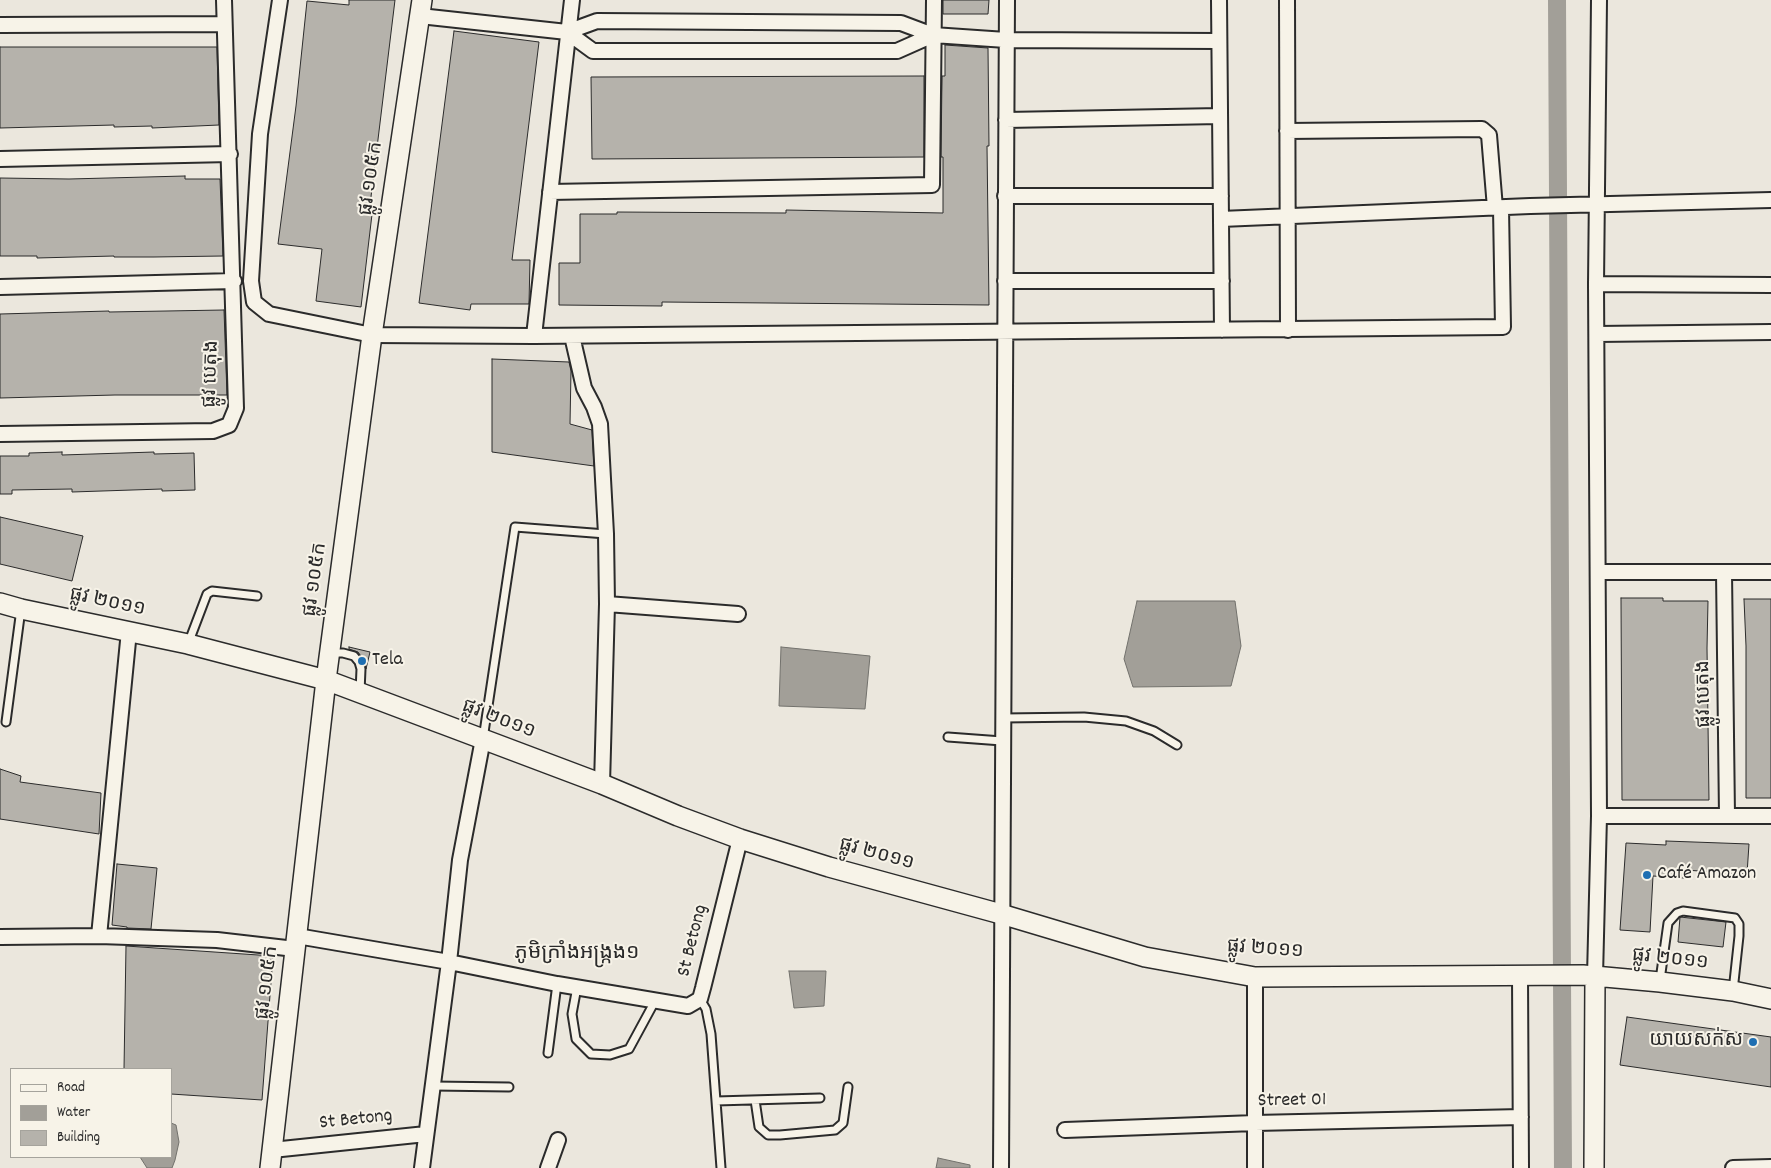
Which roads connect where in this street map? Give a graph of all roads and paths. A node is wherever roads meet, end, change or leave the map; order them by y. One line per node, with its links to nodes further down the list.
1 (224, 0): 10 (street, ផ្លូវ បេតុង)
2 (280, 0): 40 (street)
3 (572, 0): 12 (street)
4 (934, 0): 13 (street)
5 (1006, 0): 14 (street)
6 (1219, 0): 15 (street)
7 (1287, 0): 18 (street)
8 (1599, 0): 25 (street)
9 (421, 8): 12 (street); 40 (main road, ផ្លូវ ១០៥ក)
10 (224, 24): 11 (street); 19 (street, ផ្លូវ បេតុង)
11 (0, 25)
12 (567, 32): 13 (street); 13 (street); 21 (street)
13 (933, 34): 14 (street); 21 (street)
14 (1006, 40): 15 (street); 17 (street)
15 (1219, 41): 16 (street)
16 (1220, 116): 17 (street); 23 (street)
17 (1006, 120): 22 (street)
18 (1288, 131): 26 (street); 27 (street)
19 (230, 154): 20 (street); 29 (street, ផ្លូវ បេតុង)
20 (0, 159)
21 (550, 192): 41 (street)
22 (1006, 196): 23 (street); 30 (street)
23 (1221, 196): 28 (street)
24 (1771, 200): 25 (street)
25 (1596, 204): 26 (street); 32 (street)
26 (1498, 208): 27 (street); 36 (street)
27 (1288, 216): 28 (street); 36 (street)
28 (1221, 219): 31 (street)
29 (234, 281): 34 (street); 43 (street, ផ្លូវ បេតុង)
30 (1005, 281): 31 (street); 38 (street)
31 (1222, 281): 35 (street)
32 (1596, 284): 33 (street); 39 (street)
33 (1771, 285)
34 (0, 287)
35 (1222, 330): 36 (street); 38 (street)
36 (1288, 330)
37 (1771, 332): 39 (street)
38 (1005, 333): 42 (street); 58 (street)
39 (1597, 334): 45 (street)
40 (372, 335): 41 (street); 55 (main road, ផ្លូវ ១០៥ក)
41 (534, 336): 42 (street)
42 (572, 336): 44 (street)
43 (0, 434)
44 (606, 534): 50 (street); 61 (lane)
45 (1598, 572): 46 (street); 65 (street)
46 (1724, 572): 47 (street); 66 (street, ផ្លូវ បេតុង)
47 (1771, 572)
48 (257, 596): 54 (lane)
49 (0, 603): 51 (main road, ផ្លូវ ២០១១)
50 (606, 604): 52 (street); 64 (street)
51 (21, 609): 53 (main road, ផ្លូវ ២០១១); 59 (lane)
52 (738, 614)
53 (129, 631): 54 (main road, ផ្លូវ ២០១១); 70 (street)
54 (188, 644): 56 (main road, ផ្លូវ ២០១១)
55 (330, 653): 56 (main road, ផ្លូវ ១០៥ក); 57 (lane)
56 (326, 680): 57 (main road, ផ្លូវ ២០១១); 72 (main road, ផ្លូវ ១០៥ក)
57 (360, 693): 61 (main road, ផ្លូវ ២០១១)
58 (1003, 718): 62 (street); 63 (lane)
59 (6, 722)
60 (948, 737): 62 (lane)
61 (483, 739): 64 (main road, ផ្លូវ ២០១១); 73 (street)
62 (1002, 741): 69 (street)
63 (1178, 745)
64 (602, 784): 68 (main road, ផ្លូវ ២០១១)
65 (1599, 816): 66 (street); 74 (street)
66 (1727, 816): 67 (street)
67 (1771, 816)
68 (740, 839): 69 (main road, ផ្លូវ ២០១១); 81 (street, St Betong)
69 (1001, 914): 76 (main road, ផ្លូវ ២០១១); 100 (street)
70 (99, 936): 71 (street, St Betong); 72 (street, St Betong)
71 (0, 937)
72 (296, 942): 73 (street, St Betong); 96 (main road, ផ្លូវ ១០៥ក)
73 (449, 962): 78 (street, St Betong); 85 (street)
74 (1589, 975): 75 (main road, ផ្លូវ ២០១១); 77 (main road, ផ្លូវ ២០១១); 103 (main road)
75 (1526, 976): 76 (main road, ផ្លូវ ២០១១); 91 (street)
76 (1255, 977): 92 (street)
77 (1660, 982): 80 (main road, ផ្លូវ ២០១១); 80 (lane)
78 (557, 984): 79 (street, St Betong); 84 (lane)
79 (576, 987): 83 (street, St Betong); 83 (lane)
80 (1733, 991): 82 (main road, ផ្លូវ ២០១១)
81 (700, 998): 83 (street, St Betong); 90 (lane)
82 (1771, 999)
83 (656, 1001)
84 (548, 1053)
85 (432, 1086): 86 (lane); 94 (street)
86 (510, 1087)
87 (848, 1087): 89 (lane)
88 (820, 1098): 89 (lane)
89 (755, 1100): 90 (lane)
90 (716, 1101): 99 (lane)
91 (1521, 1117): 92 (street, Street 01); 102 (street)
92 (1255, 1123): 93 (street, Street 01); 101 (street)
93 (1065, 1130)
94 (426, 1134): 96 (street, St Betong); 97 (street)
95 (558, 1140): 98 (street)
96 (271, 1159)
97 (422, 1168)
98 (548, 1168)
99 (720, 1168)
100 (1000, 1168)
101 (1255, 1168)
102 (1521, 1168)
103 (1594, 1168)
104 (1733, 1168): 105 (street)
105 (1771, 1168)

